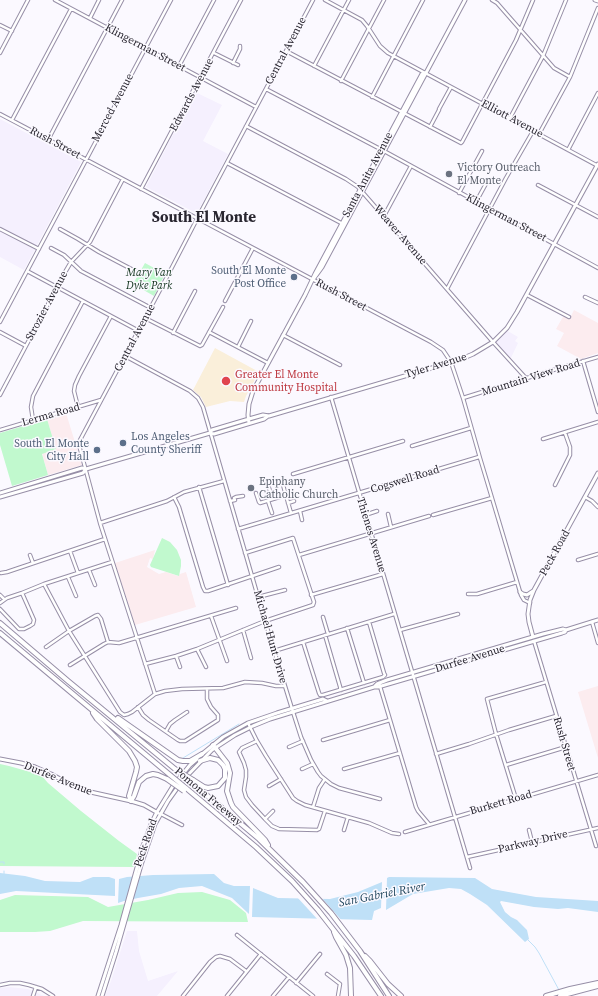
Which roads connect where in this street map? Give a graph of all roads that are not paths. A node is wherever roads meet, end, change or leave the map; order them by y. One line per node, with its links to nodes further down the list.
1 (28, 0): 26 (street)
2 (54, 0): 19 (street, Klingerman Street)
3 (99, 0): 21 (street)
4 (122, 0): 23 (street)
5 (171, 0): 28 (street, Merced Avenue)
6 (214, 0): 36 (street)
7 (241, 0): 31 (street, Edwards Avenue)
8 (313, 0): 29 (street, Central Avenue)
9 (325, 0): 20 (street, Elliott Avenue)
10 (349, 0): 20 (street)
11 (384, 0): 24 (street)
12 (423, 0): 32 (street)
13 (465, 0): 38 (main road, Santa Anita Avenue)
14 (492, 0): 17 (street)
15 (533, 0): 25 (street)
16 (566, 0): 33 (street)
17 (498, 2): 25 (street)
18 (598, 8): 39 (street)
19 (72, 9): 21 (street, Klingerman Street); 51 (street)
20 (343, 10): 24 (street, Elliott Avenue); 37 (street)
21 (90, 18): 23 (street, Klingerman Street)
22 (0, 25): 26 (street)
23 (108, 28): 28 (street, Klingerman Street); 56 (street)
24 (369, 29): 32 (street, Elliott Avenue); 41 (street)
25 (520, 30): 33 (street); 46 (street)
26 (12, 31): 30 (street)
27 (240, 46): 34 (street)
28 (145, 48): 36 (street, Klingerman Street); 60 (street, Merced Avenue)
29 (286, 51): 37 (street); 43 (street, Central Avenue)
30 (0, 53)
31 (214, 53): 34 (street); 40 (street, Edwards Avenue)
32 (394, 56): 38 (street, Elliott Avenue); 45 (street)
33 (543, 56): 39 (street); 50 (street)
34 (233, 63): 35 (street)
35 (238, 65)
36 (179, 66): 40 (street, Klingerman Street)
37 (314, 66): 41 (street)
38 (425, 73): 42 (street, Elliott Avenue); 48 (main road, Santa Anita Avenue)
39 (570, 77): 55 (street)
40 (201, 78): 47 (street, Klingerman Street); 67 (street, Edwards Avenue)
41 (342, 81): 45 (street)
42 (451, 87): 46 (street, Elliott Avenue); 53 (street)
43 (266, 89): 47 (street, Central Avenue); 58 (street, Klingerman Street)
44 (598, 93): 57 (street)
45 (372, 97): 48 (street)
46 (482, 103): 50 (street, Elliott Avenue); 53 (street)
47 (256, 107): 52 (street, Central Avenue)
48 (403, 113): 53 (street); 58 (main road, Santa Anita Avenue)
49 (0, 114): 51 (street, Rush Street)
50 (510, 118): 54 (street, Elliott Avenue)
51 (12, 120): 56 (street, Rush Street)
52 (246, 126): 61 (street, Central Avenue); 68 (street, Weaver Avenue)
53 (430, 127)
54 (533, 131): 55 (street, Elliott Avenue); 72 (street)
55 (539, 134): 57 (street, Elliott Avenue)
56 (48, 140): 60 (street, Rush Street)
57 (568, 150): 62 (street, Elliott Avenue)
58 (383, 151): 63 (street, Klingerman Street); 68 (main road, Santa Anita Avenue)
59 (482, 151): 69 (street)
60 (86, 160): 64 (street, Rush Street); 83 (street, Merced Avenue)
61 (227, 163): 75 (street, Central Avenue); 76 (street)
62 (598, 165): 71 (main road, Tyler Avenue)
63 (411, 166): 69 (street, Klingerman Street); 73 (street)
64 (123, 179): 67 (street, Rush Street); 80 (street, Strozier Avenue)
65 (488, 180): 70 (street)
66 (538, 185): 71 (street)
67 (141, 189): 75 (street, Rush Street)
68 (361, 190): 73 (street, Weaver Avenue); 76 (main road, Santa Anita Avenue)
69 (459, 193): 70 (street, Klingerman Street)
70 (476, 202): 72 (street, Klingerman Street)
71 (575, 205): 74 (street); 79 (main road, Tyler Avenue)
72 (490, 209): 79 (street, Klingerman Street); 90 (street)
73 (384, 216): 90 (street, Weaver Avenue)
74 (598, 217)
75 (197, 218): 82 (street, Rush Street); 98 (street, Central Avenue)
76 (343, 224): 88 (main road, Santa Anita Avenue)
77 (0, 229): 83 (street)
78 (60, 229): 80 (street)
79 (554, 244): 85 (street, Klingerman Street); 92 (main road, Tyler Avenue)
80 (88, 245): 84 (street, Strozier Avenue); 87 (street)
81 (52, 248): 84 (street)
82 (253, 248): 88 (street, Rush Street); 95 (street)
83 (39, 249): 86 (street, Merced Avenue)
84 (71, 262): 89 (street, Strozier Avenue); 98 (street)
85 (598, 268)
86 (27, 271): 89 (street); 102 (street, Merced Avenue)
87 (137, 272)
88 (313, 280): 108 (main road, Santa Anita Avenue); 115 (street, Rush Street)
89 (57, 287): 94 (street); 110 (street, Strozier Avenue)
90 (447, 289): 109 (street, Weaver Avenue)
91 (195, 292): 107 (street)
92 (527, 295): 100 (street); 109 (main road, Tyler Avenue)
93 (585, 296): 96 (street)
94 (83, 301): 99 (street); 125 (street)
95 (225, 302)
96 (598, 303)
97 (222, 307): 106 (street)
98 (151, 308): 101 (street, Central Avenue)
99 (111, 316): 104 (street); 123 (street)
100 (569, 317)
101 (146, 318): 104 (street, Central Avenue); 107 (street)
102 (0, 322)
103 (251, 322): 111 (street)
104 (139, 331): 112 (street, Central Avenue)
105 (0, 332): 110 (street)
106 (209, 332): 107 (street); 111 (street)
107 (173, 333)
108 (283, 335): 116 (main road, Santa Anita Avenue); 117 (street)
109 (493, 342): 115 (main road, Tyler Avenue); 118 (street, Weaver Avenue)
110 (26, 346): 119 (street, Strozier Avenue)
111 (238, 347): 116 (street)
112 (125, 356): 122 (street, Central Avenue); 131 (street, Michael Hunt Drive)
113 (598, 357): 114 (street, Mountain View Road)
114 (583, 361): 118 (street, Mountain View Road); 124 (street)
115 (451, 362): 120 (main road, Tyler Avenue); 121 (street, Rush Street)
116 (268, 363): 126 (main road, Santa Anita Avenue)
117 (340, 365)
118 (526, 379): 121 (street, Mountain View Road)
119 (0, 395)
120 (331, 397): 126 (main road, Tyler Avenue); 136 (street, Thienes Avenue)
121 (463, 398): 128 (street, Rush Street)
122 (101, 400): 123 (street, Lerma Road); 137 (street, Central Avenue)
123 (78, 407): 125 (street, Lerma Road)
124 (598, 412)
125 (33, 420): 129 (street, Lerma Road)
126 (249, 421): 131 (main road)
127 (598, 422): 130 (street)
128 (471, 428): 134 (street); 135 (street, Rush Street)
129 (0, 430)
130 (565, 432): 132 (street); 142 (street)
131 (210, 433): 137 (main road); 140 (street, Michael Hunt Drive)
132 (543, 439)
133 (403, 441): 136 (street)
134 (412, 446)
135 (480, 457): 146 (street, Cogswell Road); 152 (street, Rush Street)
136 (348, 458): 139 (street); 146 (street, Thienes Avenue)
137 (86, 469): 147 (main road); 168 (street, Central Avenue)
138 (598, 473): 151 (main road, Peck Road)
139 (293, 474)
140 (224, 481): 143 (street); 154 (street, Michael Hunt Drive)
141 (283, 485): 148 (street)
142 (555, 485)
143 (199, 487): 150 (street); 192 (street)
144 (269, 488): 153 (street)
145 (256, 493): 155 (street)
146 (359, 493): 159 (street, Cogswell Road); 164 (street, Thienes Avenue)
147 (1, 494)
148 (286, 495): 153 (street); 157 (street)
149 (243, 496): 154 (street)
150 (174, 497): 168 (street); 192 (street)
151 (585, 497): 158 (street); 194 (main road, Peck Road)
152 (492, 498): 165 (street); 189 (street, Rush Street)
153 (273, 499): 155 (street)
154 (230, 501): 170 (street, Michael Hunt Drive)
155 (268, 501): 161 (street)
156 (294, 501): 157 (street)
157 (288, 503): 162 (street)
158 (598, 507)
159 (300, 511): 162 (street, Cogswell Road); 167 (street)
160 (377, 511): 164 (street)
161 (272, 513)
162 (291, 513): 170 (street, Cogswell Road)
163 (388, 514): 169 (street)
164 (365, 515): 171 (street, Thienes Avenue)
165 (433, 515)
166 (429, 516): 169 (street)
167 (302, 520)
168 (100, 523): 172 (street, Central Avenue)
169 (391, 528): 171 (street)
170 (238, 529): 174 (street, Michael Hunt Drive)
171 (371, 534): 177 (street); 186 (street, Thienes Avenue)
172 (105, 539): 173 (street); 180 (street, Central Avenue)
173 (70, 551): 181 (street); 185 (street)
174 (245, 553): 177 (street); 187 (street, Michael Hunt Drive)
175 (597, 554): 178 (street); 179 (street)
176 (30, 555): 181 (street)
177 (299, 555): 200 (street)
178 (578, 560)
179 (598, 560)
180 (112, 562): 183 (street); 222 (street, Central Avenue)
181 (33, 563): 184 (street)
182 (279, 567): 187 (street)
183 (89, 570): 185 (street); 191 (street)
184 (1, 573)
185 (78, 573): 188 (street)
186 (383, 574): 200 (street); 207 (street, Thienes Avenue)
187 (252, 576): 192 (street); 201 (street, Michael Hunt Drive)
188 (68, 577): 190 (street); 199 (street)
189 (517, 582): 195 (street, Rush Street); 197 (street)
190 (44, 584): 196 (street); 219 (street)
191 (95, 585)
192 (228, 585)
193 (285, 590): 201 (street)
194 (534, 590): 195 (main road); 204 (main road, Peck Road)
195 (520, 592): 204 (street, Rush Street)
196 (22, 593): 202 (street); 206 (street)
197 (468, 594)
198 (0, 595): 202 (street)
199 (76, 596)
200 (311, 596): 212 (street)
201 (258, 597): 212 (street, Michael Hunt Drive)
202 (4, 599): 203 (street)
203 (0, 603)
204 (530, 603): 223 (main road, Peck Road)
205 (236, 608): 209 (street)
206 (0, 609)
207 (394, 614): 213 (street); 218 (street, Thienes Avenue)
208 (458, 614): 218 (street)
209 (211, 616): 222 (street); 224 (street)
210 (323, 617): 221 (street)
211 (598, 620): 214 (main road, Durfee Avenue)
212 (265, 621): 217 (street); 230 (street, Michael Hunt Drive)
213 (369, 622): 216 (street); 241 (street)
214 (592, 622): 223 (main road, Durfee Avenue); 227 (street)
215 (1, 623): 247 (highway, Pomona Freeway)
216 (348, 628): 221 (street); 241 (street)
217 (243, 630): 224 (street); 233 (street)
218 (400, 630): 239 (street, Thienes Avenue)
219 (69, 631): 225 (street); 228 (street); 231 (street)
220 (0, 633): 249 (highway, Pomona Freeway)
221 (327, 635): 226 (street); 245 (street)
222 (137, 638): 225 (street); 235 (street, Central Avenue)
223 (534, 639): 239 (main road, Durfee Avenue); 240 (street, Rush Street)
224 (219, 640): 229 (street); 234 (street)
225 (108, 642): 231 (street)
226 (303, 642): 230 (street); 245 (street)
227 (598, 643)
228 (46, 647)
229 (197, 649): 232 (street); 238 (street)
230 (274, 651): 243 (street, Michael Hunt Drive)
231 (85, 656): 236 (street); 248 (street)
232 (176, 656): 235 (street); 237 (street)
233 (251, 658)
234 (227, 660)
235 (146, 664): 246 (street, Central Avenue)
236 (70, 665)
237 (180, 667)
238 (206, 667)
239 (412, 675): 242 (main road, Durfee Avenue); 266 (street, Thienes Avenue)
240 (546, 682): 252 (street, Rush Street); 257 (street)
241 (364, 683): 245 (street)
242 (380, 685): 250 (main road, Durfee Avenue); 253 (street)
243 (284, 686): 244 (street); 250 (street, Michael Hunt Drive)
244 (207, 688): 246 (street); 256 (street)
245 (342, 690)
246 (156, 694): 248 (street)
247 (94, 702): 265 (highway); 277 (highway, Pomona Freeway, bridge)
248 (138, 707): 256 (street)
249 (91, 709): 273 (highway, Pomona Freeway); 282 (highway)
250 (292, 710): 254 (main road, Peck Road); 255 (main road, Peck Road); 260 (street, Michael Hunt Drive)
251 (186, 712): 256 (street)
252 (556, 716): 257 (street); 263 (street, Rush Street)
253 (390, 720): 258 (street); 264 (street)
254 (248, 723): 255 (street); 261 (main road, Peck Road)
255 (251, 727): 259 (street); 261 (main road, Peck Road)
256 (166, 731)
257 (496, 734): 266 (street); 270 (street)
258 (323, 740)
259 (257, 741): 275 (street); 289 (street)
260 (303, 741): 262 (street); 269 (street, Michael Hunt Drive)
261 (214, 746): 265 (main road, Peck Road); 268 (main road, Peck Road); 300 (highway)
262 (289, 747)
263 (566, 747): 270 (street); 278 (street, Rush Street)
264 (400, 753): 272 (street); 290 (street)
265 (202, 754): 286 (main road, Peck Road)
266 (436, 754): 287 (street, Thienes Avenue)
267 (0, 759): 282 (main road, Durfee Avenue)
268 (200, 762): 277 (highway); 286 (main road, Peck Road)
269 (313, 764): 271 (street); 276 (street, Michael Hunt Drive)
270 (506, 765): 280 (street)
271 (302, 769)
272 (344, 769)
273 (167, 774): 282 (highway); 304 (highway, Pomona Freeway, bridge)
274 (598, 775): 278 (street, Burkett Road)
275 (281, 779): 279 (street); 283 (street)
276 (325, 780): 281 (street, Michael Hunt Drive); 283 (street)
277 (192, 781): 300 (highway, Pomona Freeway)
278 (576, 781): 280 (street, Burkett Road); 293 (street, Rush Street)
279 (269, 786)
280 (516, 799): 287 (street, Burkett Road)
281 (380, 800)
282 (131, 801): 286 (main road, Durfee Avenue)
283 (313, 807): 284 (street)
284 (324, 810): 288 (street); 289 (street)
285 (273, 811): 289 (street)
286 (159, 813): 291 (street, Durfee Avenue); 303 (main road, Peck Road)
287 (455, 816): 290 (street, Burkett Road); 301 (street, Thienes Avenue)
288 (348, 817): 294 (street); 297 (street)
289 (265, 819)
290 (429, 824): 296 (street, Burkett Road)
291 (182, 825)
292 (598, 828): 293 (street, Parkway Drive)
293 (590, 829): 298 (street, Parkway Drive); 299 (street, Rush Street)
294 (344, 830)
295 (529, 830): 298 (street)
296 (405, 832)
297 (398, 834)
298 (532, 842): 301 (street, Parkway Drive)
299 (596, 846)
300 (272, 851): 306 (highway, Pomona Freeway)
301 (467, 857): 302 (street, Thienes Avenue)
302 (470, 868)
303 (122, 925): 320 (main road, Peck Road); 321 (main road, Peck Road)
304 (333, 929): 312 (highway); 329 (highway, Pomona Freeway)
305 (237, 935): 307 (street)
306 (361, 952): 330 (highway, Pomona Freeway); 331 (highway)
307 (261, 954): 309 (street); 311 (street)
308 (320, 954): 313 (street)
309 (246, 971): 322 (street); 323 (street)
310 (327, 974): 326 (street)
311 (289, 977): 313 (street); 324 (street)
312 (351, 982): 327 (highway); 328 (highway)
313 (296, 983): 325 (street)
314 (0, 985): 316 (street)
315 (598, 986): 317 (highway)
316 (36, 987): 318 (street); 319 (street)
317 (571, 993): 332 (highway); 333 (highway); 334 (highway)
318 (32, 996)
319 (53, 996)
320 (98, 996)
321 (102, 996)
322 (183, 996)
323 (227, 996)
324 (273, 996)
325 (312, 996)
326 (338, 996)
327 (348, 996)
328 (351, 996)
329 (381, 996)
330 (389, 996)
331 (401, 996)
332 (547, 996)
333 (555, 996)
334 (560, 996)

